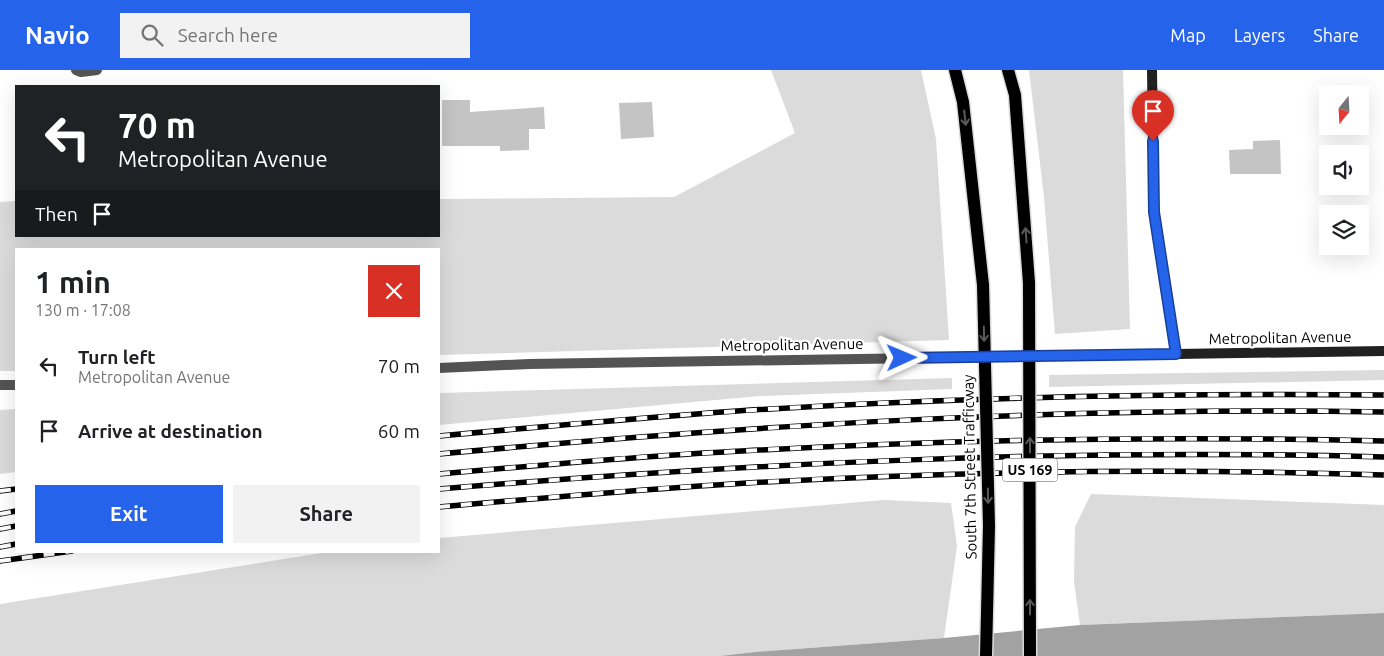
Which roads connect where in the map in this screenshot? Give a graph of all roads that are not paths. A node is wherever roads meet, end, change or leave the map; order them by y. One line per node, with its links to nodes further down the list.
1 (76, 70): 2 (street)
2 (97, 70)
3 (955, 70): 11 (main road, South 7th Street Trafficway / US 169, one-way to 11, bridge)
4 (1008, 70): 12 (main road, US 169, one-way to 4, bridge)
5 (1152, 70): 7 (main road)
6 (1384, 351): 7 (main road, Metropolitan Avenue)
7 (1176, 354): 8 (street, Metropolitan Avenue)
8 (440, 368)
9 (0, 385): 10 (street)
10 (15, 385)
11 (986, 656)
12 (1030, 656)

